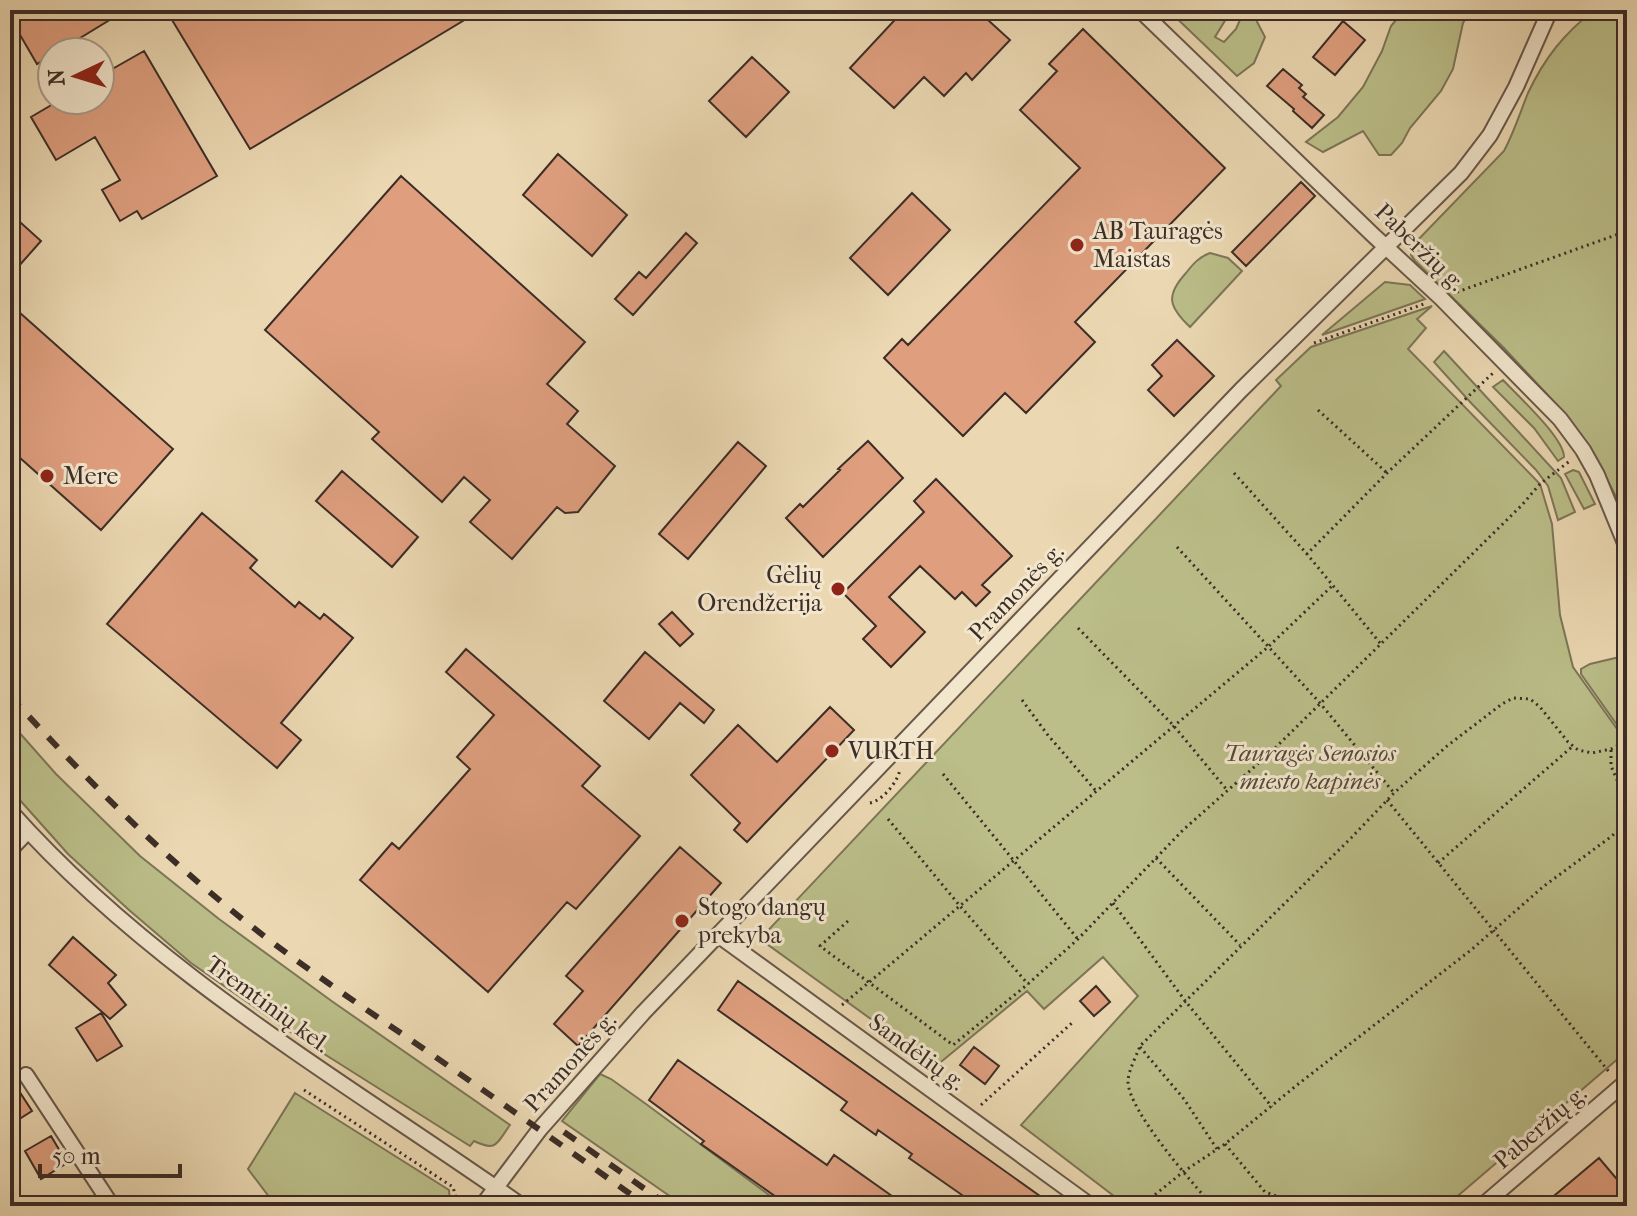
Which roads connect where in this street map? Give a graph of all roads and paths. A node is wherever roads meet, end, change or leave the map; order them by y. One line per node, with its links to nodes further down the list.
1 (1140, 10): 5 (street, Paberžių g.)
2 (1561, 10): 3 (street, Pramonės g.)
3 (1548, 12): 5 (street, Pramonės g.)
4 (1627, 231): 6 (path)
5 (1386, 248): 6 (street, Paberžių g.); 46 (street, Pramonės g.)
6 (1441, 298): 7 (path); 8 (street, Paberžių g.)
7 (1308, 345)
8 (1504, 362): 10 (street, Paberžių g.); 12 (path)
9 (1318, 410): 12 (path)
10 (1583, 450): 14 (street, Paberžių g.); 18 (path)
11 (1234, 473): 15 (path)
12 (1387, 473): 15 (path)
13 (1177, 547): 19 (path)
14 (1627, 548)
15 (1307, 554): 16 (path)
16 (1332, 586): 18 (path); 19 (path)
17 (1078, 628): 22 (path)
18 (1380, 643): 21 (path)
19 (1268, 647): 21 (path); 22 (path)
20 (1022, 700): 29 (path)
21 (1320, 703): 28 (path); 30 (path)
22 (1173, 725): 28 (path); 29 (path)
23 (1627, 741): 25 (path)
24 (1573, 746): 25 (path); 30 (path); 41 (path)
25 (1611, 749): 33 (path)
26 (901, 765): 32 (path)
27 (943, 774): 40 (path)
28 (1227, 790): 39 (path)
29 (1096, 791): 40 (path)
30 (1394, 793): 31 (path)
31 (1387, 800): 41 (path); 48 (path)
32 (868, 803)
33 (1627, 803)
34 (10, 811): 37 (street, Tremtinių kel.)
35 (1627, 818): 45 (path)
36 (888, 819): 43 (path)
37 (28, 831): 38 (street); 63 (street, Tremtinių kel.)
38 (10, 850)
39 (1156, 858): 42 (path); 48 (path)
40 (1012, 861): 43 (path); 47 (path)
41 (1438, 863): 45 (path)
42 (1113, 903): 47 (path); 51 (path)
43 (960, 906): 49 (path); 50 (path)
44 (848, 921): 49 (path)
45 (1493, 930): 56 (path); 58 (path)
46 (718, 935): 52 (street, Sandėlių g.); 63 (street, Pramonės g.)
47 (1078, 939): 50 (path)
48 (1241, 945): 51 (path)
49 (869, 982): 50 (path); 52 (path)
50 (1028, 984)
51 (1186, 1002): 54 (path); 58 (path)
52 (830, 1016): 59 (street, Sandėlių g.)
53 (1073, 1022): 59 (path)
54 (1140, 1046): 61 (path); 62 (path)
55 (26, 1075): 65 (street)
56 (1624, 1083): 74 (street, Paberžių g.)
57 (304, 1090): 64 (path)
58 (1272, 1107): 60 (path)
59 (968, 1116): 70 (street, Sandėlių g.)
60 (1225, 1144): 61 (path); 73 (path)
61 (1217, 1149): 62 (path)
62 (1183, 1172): 71 (path); 72 (path)
63 (495, 1187): 68 (street, Pramonės g.); 69 (street, Tremtinių kel.)
64 (457, 1201): 66 (path); 67 (path)
65 (112, 1206)
66 (453, 1206)
67 (466, 1206)
68 (482, 1206)
69 (522, 1206)
70 (1091, 1206)
71 (1141, 1206)
72 (1213, 1206)
73 (1287, 1206)
74 (1482, 1206)

